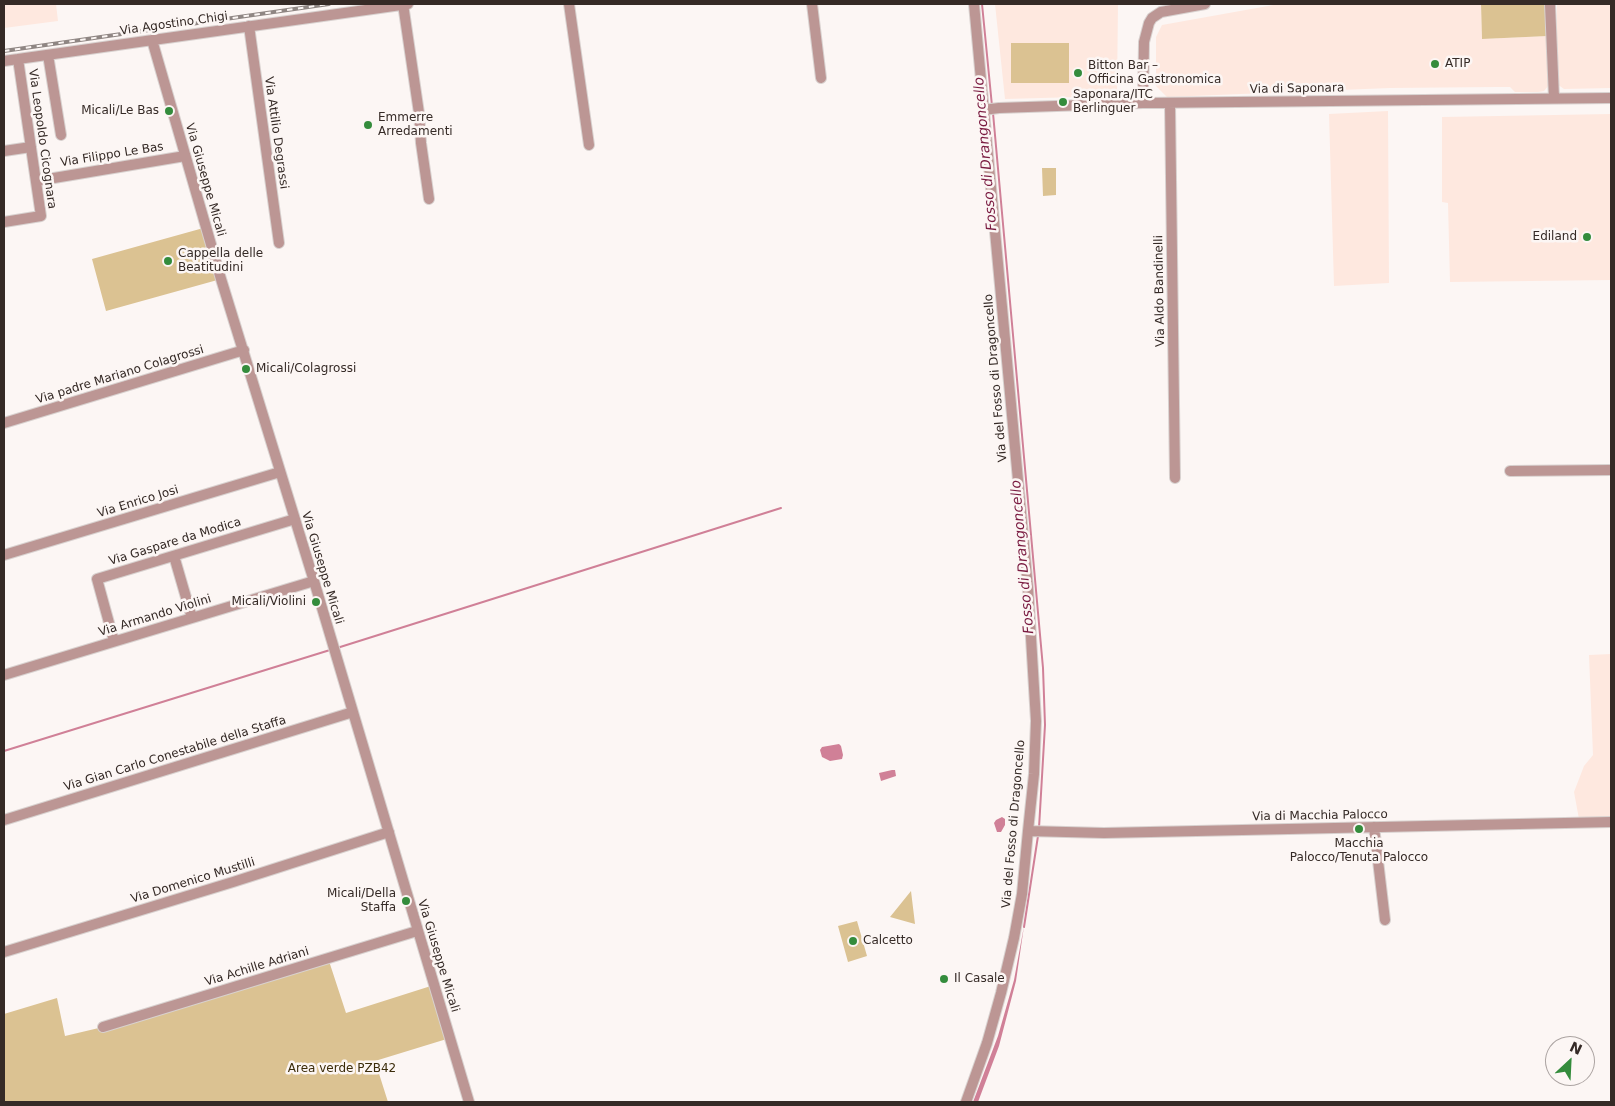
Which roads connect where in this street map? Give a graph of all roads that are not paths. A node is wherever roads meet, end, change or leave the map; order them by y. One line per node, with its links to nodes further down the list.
1 (403, 4): 2 (street, Via Agostino Chigi); 8 (street, Via Agostino Chigi); 25 (street)
2 (408, 4)
3 (569, 4): 20 (street)
4 (812, 4): 13 (street)
5 (974, 4): 18 (street, Via del Fosso di Dragoncello)
6 (1205, 4): 16 (street)
7 (1550, 4): 14 (street)
8 (248, 26): 9 (street, Via Agostino Chigi); 27 (street, Via Attilio Degrassi)
9 (152, 40): 10 (street, Via Agostino Chigi); 23 (street, Via Giuseppe Micali)
10 (48, 55): 11 (street, Via Agostino Chigi); 19 (street)
11 (18, 59): 12 (street, Via Agostino Chigi); 21 (street, Via Leopoldo Cicognara)
12 (4, 61)
13 (821, 78)
14 (1554, 98): 15 (street, Via di Saponara); 17 (street, Via di Saponara)
15 (1611, 98)
16 (1143, 103): 17 (street, Via di Saponara); 18 (street, Via di Saponara)
17 (1170, 103): 33 (street, Via Aldo Bandinelli)
18 (985, 110): 45 (street, Via del Fosso di Dragoncello)
19 (61, 135)
20 (589, 145)
21 (31, 147): 22 (street); 26 (street, Via Leopoldo Cicognara)
22 (4, 151)
23 (185, 156): 24 (street, Via Filippo Le Bas); 28 (street, Via Giuseppe Micali)
24 (42, 180)
25 (428, 199)
26 (4, 222)
27 (279, 243)
28 (244, 350): 29 (street, Via padre Mariano Colagrossi); 32 (street, Via Giuseppe Micali)
29 (4, 423)
30 (1611, 470): 31 (street)
31 (1510, 471)
32 (280, 472): 34 (street, Via Giuseppe Micali); 35 (street, Via Enrico Josi)
33 (1175, 478)
34 (295, 519): 36 (street, Via Gaspare da Modica); 37 (street, Via Giuseppe Micali)
35 (4, 555)
36 (174, 556): 38 (street); 39 (street, Via Gaspare da Modica)
37 (314, 581): 38 (street, Via Armando Violini); 41 (street, Via Giuseppe Micali)
38 (192, 618): 39 (street, Via Armando Violini)
39 (114, 642): 40 (street, Via Armando Violini)
40 (4, 675)
41 (353, 712): 42 (street, Via Gian Carlo Conestabile della Staffa); 46 (street, Via Giuseppe Micali)
42 (4, 820)
43 (1611, 822): 44 (street, Via di Macchia Palocco)
44 (1374, 827): 45 (street, Via di Macchia Palocco); 47 (street)
45 (1036, 831): 52 (street, Via del Fosso di Dragoncello)
46 (389, 832): 48 (street, Via Giuseppe Micali); 49 (street, Via Domenico Mustilli)
47 (1384, 920)
48 (418, 932): 50 (street, Via Achille Adriani); 51 (street, Via Giuseppe Micali)
49 (4, 952)
50 (103, 1027)
51 (470, 1102)
52 (966, 1102)

